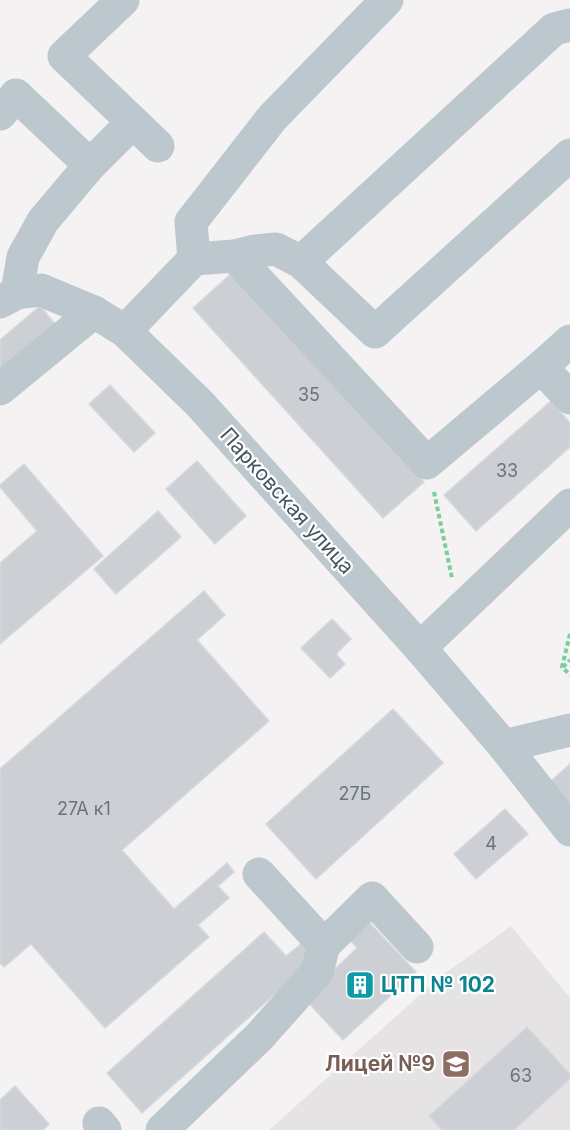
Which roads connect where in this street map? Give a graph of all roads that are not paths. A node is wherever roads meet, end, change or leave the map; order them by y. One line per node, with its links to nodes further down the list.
1 (123, 0): 5 (street)
2 (387, 0): 10 (street)
3 (570, 25): 11 (street)
4 (5, 97): 8 (street)
5 (133, 122): 6 (street); 8 (street)
6 (158, 146)
7 (570, 155): 11 (street)
8 (90, 165): 12 (street)
9 (235, 256): 10 (street); 11 (street); 16 (street)
10 (194, 259): 14 (street)
11 (301, 261)
12 (20, 295): 13 (street, Парковская улица)
13 (94, 312): 14 (street, Парковская улица); 17 (street)
14 (125, 331): 20 (street, Парковская улица)
15 (570, 341): 16 (street)
16 (542, 367): 18 (street)
17 (0, 389)
18 (570, 398)
19 (570, 505): 20 (street)
20 (420, 648): 22 (street, Парковская улица)
21 (570, 730): 22 (street)
22 (504, 746): 23 (street, Парковская улица)
23 (570, 830)
24 (259, 874): 25 (street)
25 (324, 945): 26 (street); 27 (street)
26 (417, 947)
27 (162, 1130)

